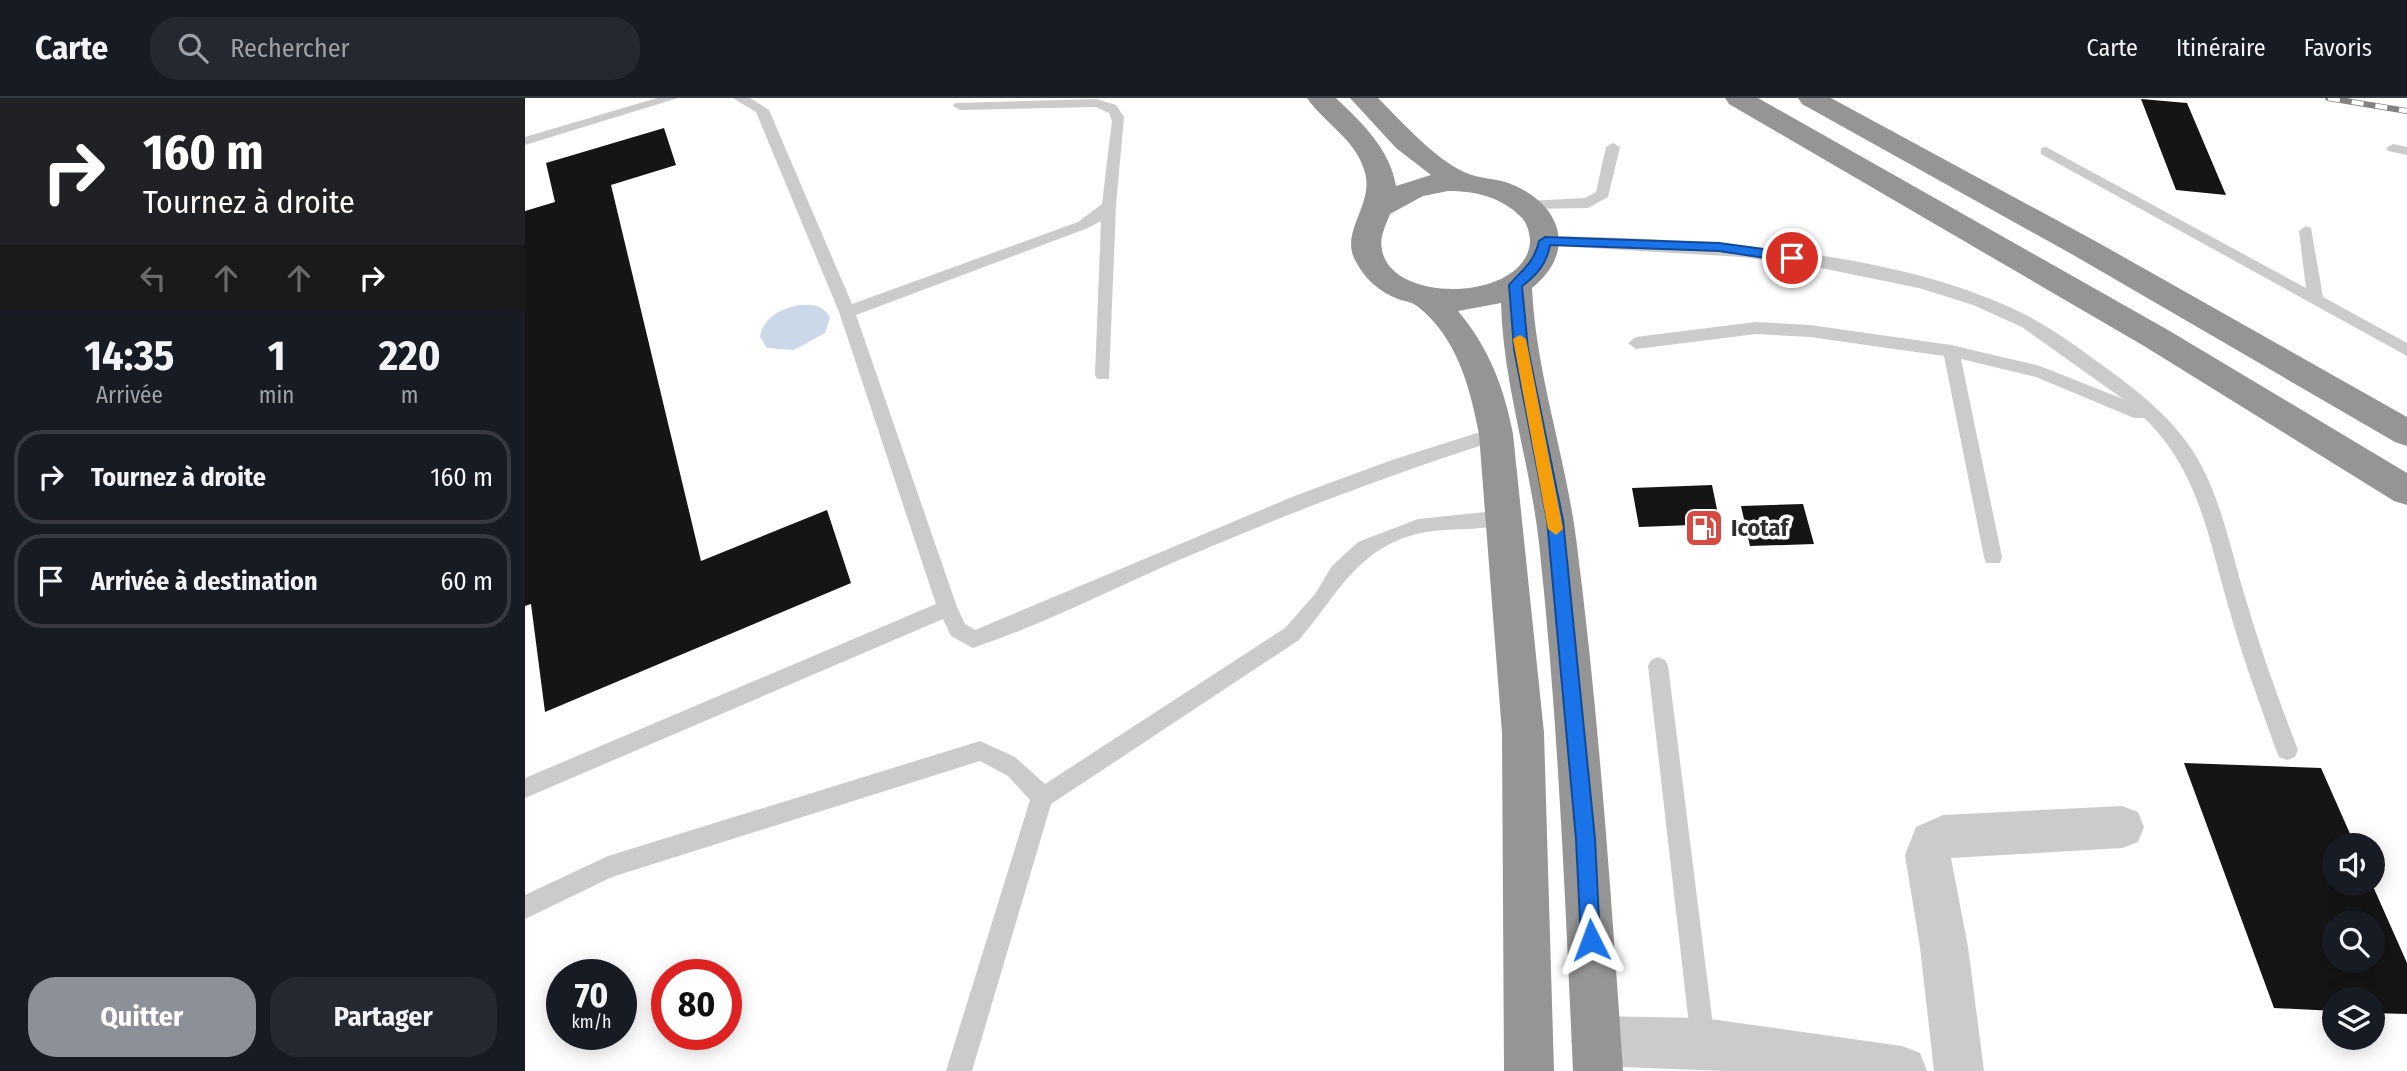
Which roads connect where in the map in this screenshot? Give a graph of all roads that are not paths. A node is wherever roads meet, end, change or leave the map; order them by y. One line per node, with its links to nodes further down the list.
1 (671, 98): 8 (lane)
2 (740, 98): 20 (lane)
3 (1320, 98): 14 (highway)
4 (1363, 98): 11 (highway)
5 (1738, 98): 28 (highway)
6 (1811, 98): 26 (highway)
7 (960, 106): 12 (lane)
8 (525, 141)
9 (1612, 147): 13 (lane)
10 (2046, 151): 19 (lane)
11 (1457, 181): 13 (highway); 14 (highway)
12 (1109, 205): 20 (lane); 24 (lane)
13 (1527, 206): 16 (highway)
14 (1380, 207): 18 (highway)
15 (2307, 231): 19 (lane)
16 (1545, 241): 17 (highway); 25 (lane)
17 (1516, 285): 18 (highway); 38 (highway)
18 (1428, 298): 27 (highway)
19 (2316, 300): 22 (lane)
20 (847, 312): 31 (lane)
21 (1636, 343): 23 (lane)
22 (2407, 350)
23 (1951, 351): 25 (lane); 30 (lane)
24 (1103, 375)
25 (2160, 421): 33 (lane)
26 (2407, 433)
27 (1496, 434): 29 (highway); 31 (lane)
28 (2407, 491)
29 (1505, 517): 35 (lane); 41 (highway)
30 (1993, 557)
31 (947, 608): 34 (lane)
32 (1658, 666): 39 (lane)
33 (2287, 750)
34 (525, 788)
35 (1042, 798): 37 (lane); 40 (lane)
36 (2122, 827): 43 (street)
37 (525, 906)
38 (1597, 1056): 39 (street)
39 (1704, 1057): 42 (street)
40 (960, 1071)
41 (1529, 1071)
42 (1902, 1071)
43 (1959, 1071)

